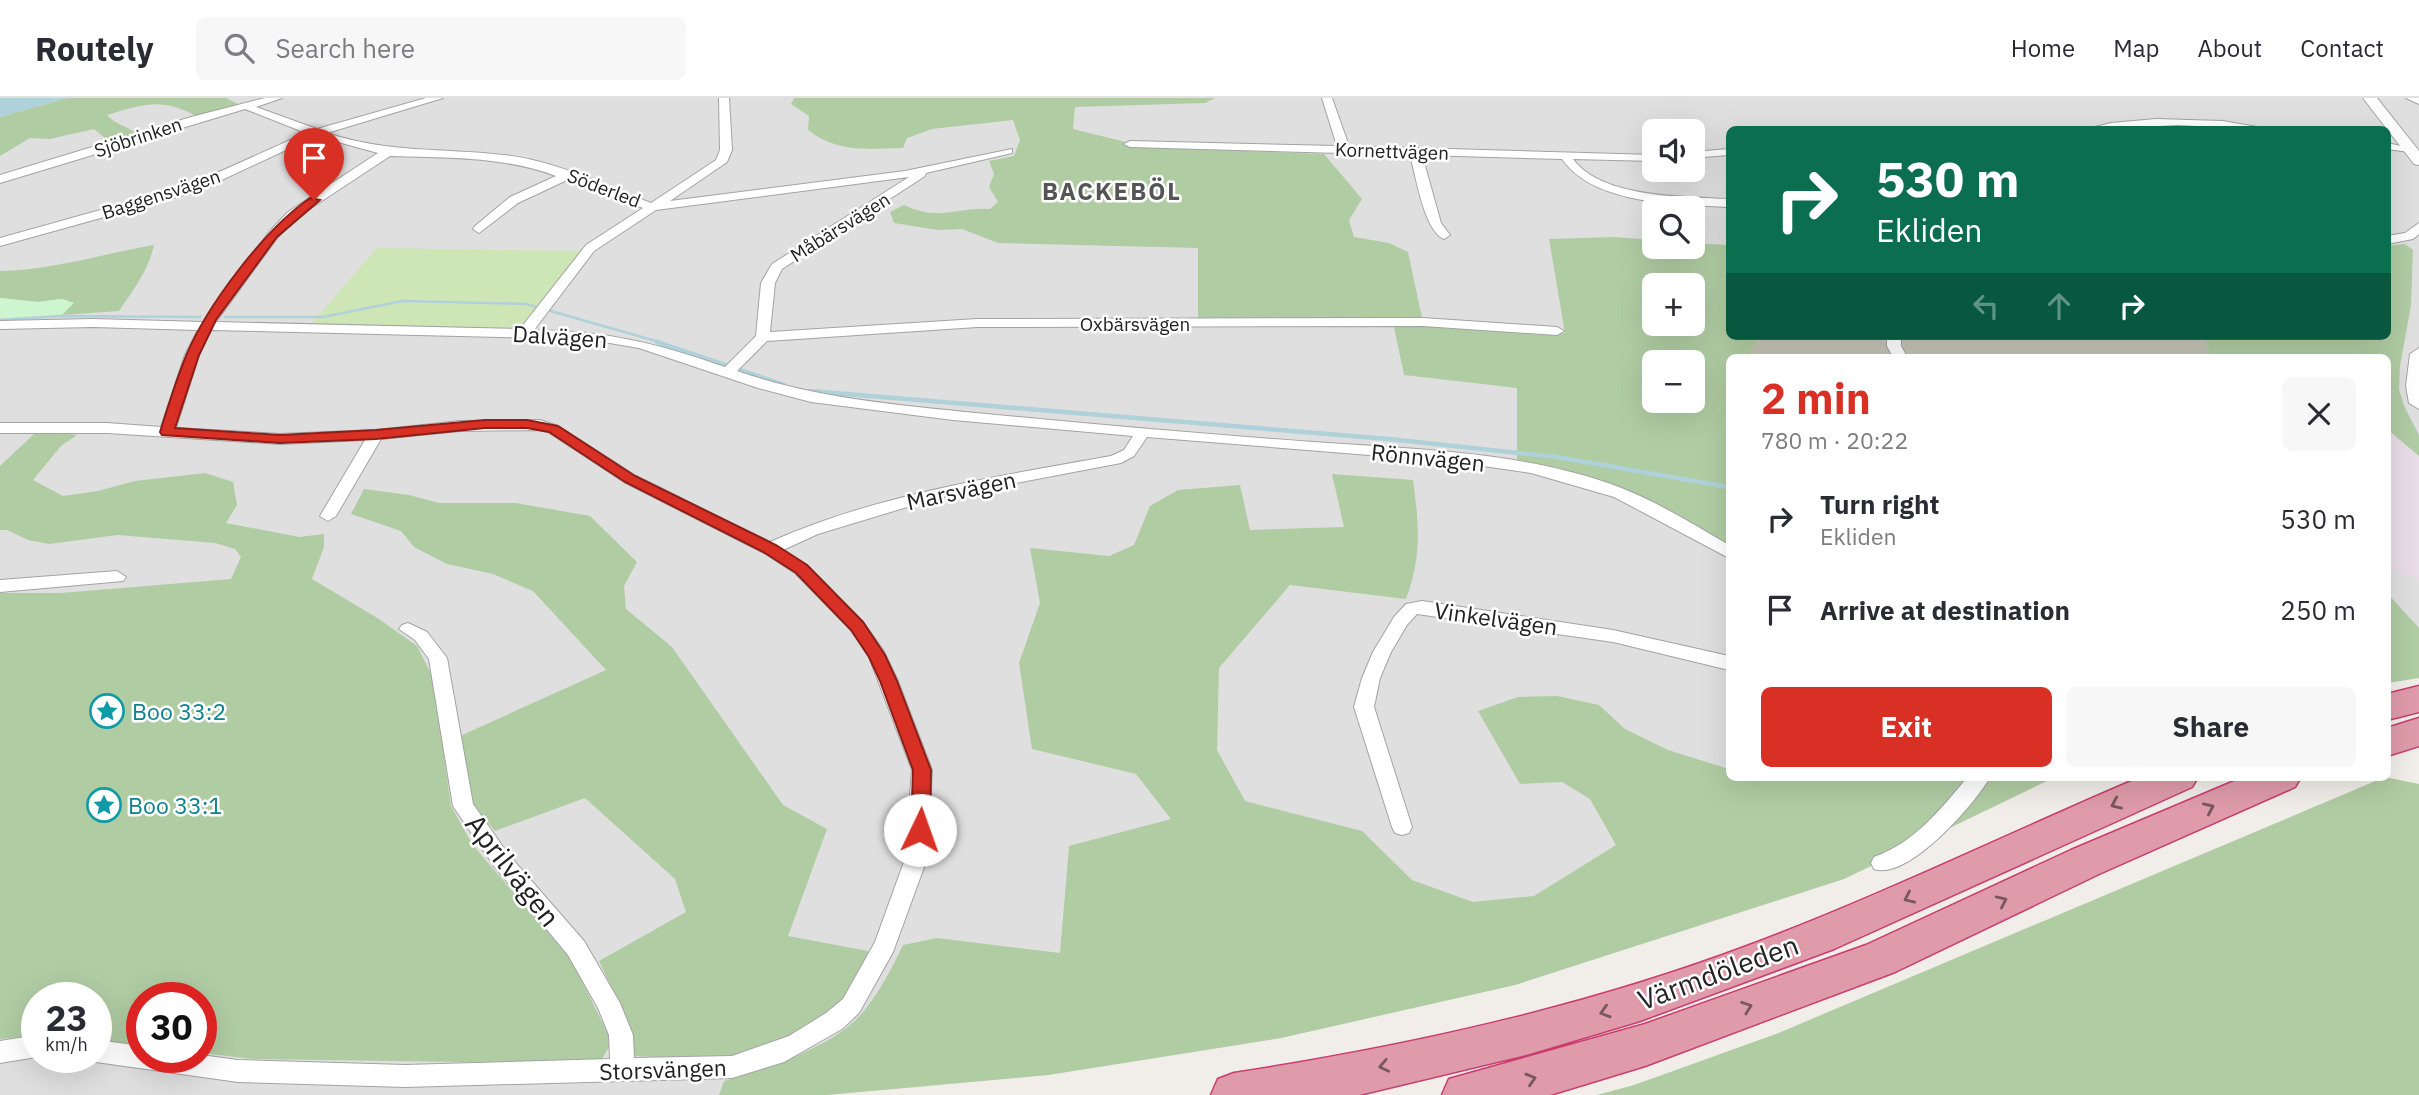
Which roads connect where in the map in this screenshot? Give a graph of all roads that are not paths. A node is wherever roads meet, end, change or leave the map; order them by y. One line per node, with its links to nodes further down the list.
1 (277, 98): 8 (street, Sjöbrinken)
2 (438, 98): 11 (street, Baggensvägen)
3 (724, 98): 27 (street)
4 (1327, 98): 14 (street)
5 (2370, 98): 20 (street)
6 (2411, 98): 7 (street)
7 (2419, 101)
8 (246, 106): 11 (street, Söderled); 25 (street, Sjöbrinken)
9 (2112, 126): 10 (street)
10 (2226, 126)
11 (315, 133): 16 (street, Söderled); 32 (street, Baggensvägen)
12 (1130, 144): 14 (street, Kornettvägen)
13 (2391, 147): 20 (street)
14 (1344, 149): 17 (street, Kornettvägen)
15 (1007, 151): 23 (street, Söderled)
16 (388, 152): 24 (street, Söderled); 33 (street)
17 (1415, 152): 21 (street, Kornettvägen); 30 (street)
18 (1726, 152): 19 (street)
19 (1705, 154)
20 (2414, 155)
21 (1566, 157): 22 (street, Kornettvägen); 26 (street)
22 (1642, 158)
23 (929, 169): 27 (street, Söderled); 37 (street, Måbärsvägen)
24 (567, 174): 27 (street, Söderled); 29 (street)
25 (0, 178)
26 (1726, 203)
27 (652, 207): 36 (street)
28 (2419, 227): 31 (street)
29 (479, 229)
30 (1444, 235)
31 (2391, 239)
32 (0, 242)
33 (207, 325): 34 (street, Dalvägen); 36 (street, Dalvägen); 44 (street)
34 (0, 326)
35 (1557, 331): 37 (street, Oxbärsvägen)
36 (525, 332): 39 (street, Dalvägen)
37 (763, 337): 39 (street)
38 (2419, 354): 40 (street)
39 (727, 373): 42 (street, Dalvägen)
40 (2419, 403)
41 (0, 428): 44 (street, Storsvängen)
42 (1110, 428): 43 (street, Rönnvägen)
43 (1144, 431): 47 (street, Marsvägen); 48 (street, Rönnvägen)
44 (167, 432): 45 (street, Storsvängen)
45 (376, 435): 46 (street); 47 (street, Storsvängen)
46 (328, 516)
47 (770, 549): 65 (street, Storsvängen)
48 (1726, 550)
49 (117, 578): 50 (street)
50 (0, 586)
51 (408, 628): 65 (street, Aprilvägen)
52 (1726, 662): 60 (street, Vinkelvägen)
53 (2419, 699): 54 (highway)
54 (2391, 707)
55 (2419, 732): 56 (highway)
56 (2391, 741)
57 (1976, 781): 61 (street)
58 (2170, 781): 66 (highway, Värmdöleden, one-way to 66)
59 (2273, 781): 67 (highway, Värmdöleden, one-way to 59)
60 (1402, 827)
61 (1882, 863)
62 (21, 1049): 63 (street)
63 (0, 1052)
64 (112, 1053): 65 (street, Storsvängen)
65 (622, 1069)
66 (1234, 1095)
67 (1465, 1095)

